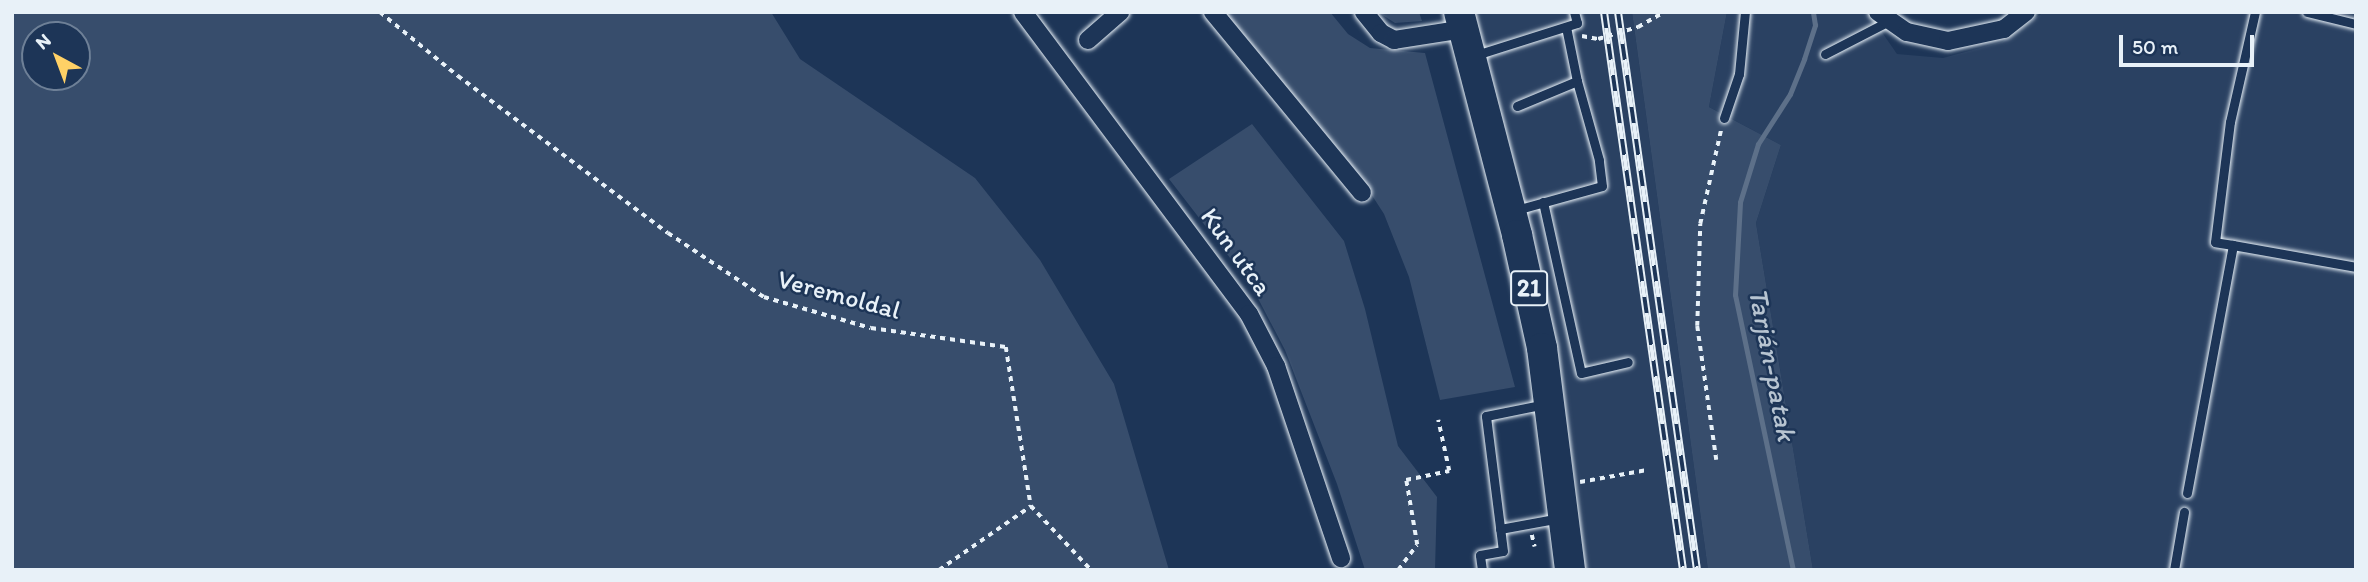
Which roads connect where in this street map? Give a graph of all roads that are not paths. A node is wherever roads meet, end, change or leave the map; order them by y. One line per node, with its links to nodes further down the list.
1 (1023, 12): 30 (street, Kun utca)
2 (1120, 12): 14 (street)
3 (1213, 12): 19 (street)
4 (1364, 12): 13 (street)
5 (1574, 12): 12 (lane)
6 (1745, 12): 18 (lane)
7 (2026, 12): 10 (street)
8 (2255, 12): 22 (lane)
9 (2307, 12): 11 (lane)
10 (1883, 17): 15 (lane)
11 (2356, 24)
12 (1566, 27): 13 (lane); 16 (lane)
13 (1465, 32): 21 (main road, 21)
14 (1088, 40)
15 (1825, 54)
16 (1577, 81): 17 (lane); 20 (lane)
17 (1517, 106)
18 (1724, 118)
19 (1362, 193)
20 (1543, 202): 21 (lane); 24 (lane)
21 (1511, 212): 25 (main road, 21)
22 (2233, 245): 23 (lane); 26 (lane)
23 (2356, 267)
24 (1628, 362)
25 (1550, 403): 28 (main road, 21); 29 (lane)
26 (2187, 493)
27 (2185, 512): 33 (lane)
28 (1564, 517): 29 (lane); 32 (main road, 21)
29 (1500, 529): 31 (lane)
30 (1340, 558)
31 (1482, 570)
32 (1570, 570)
33 (2174, 570)

